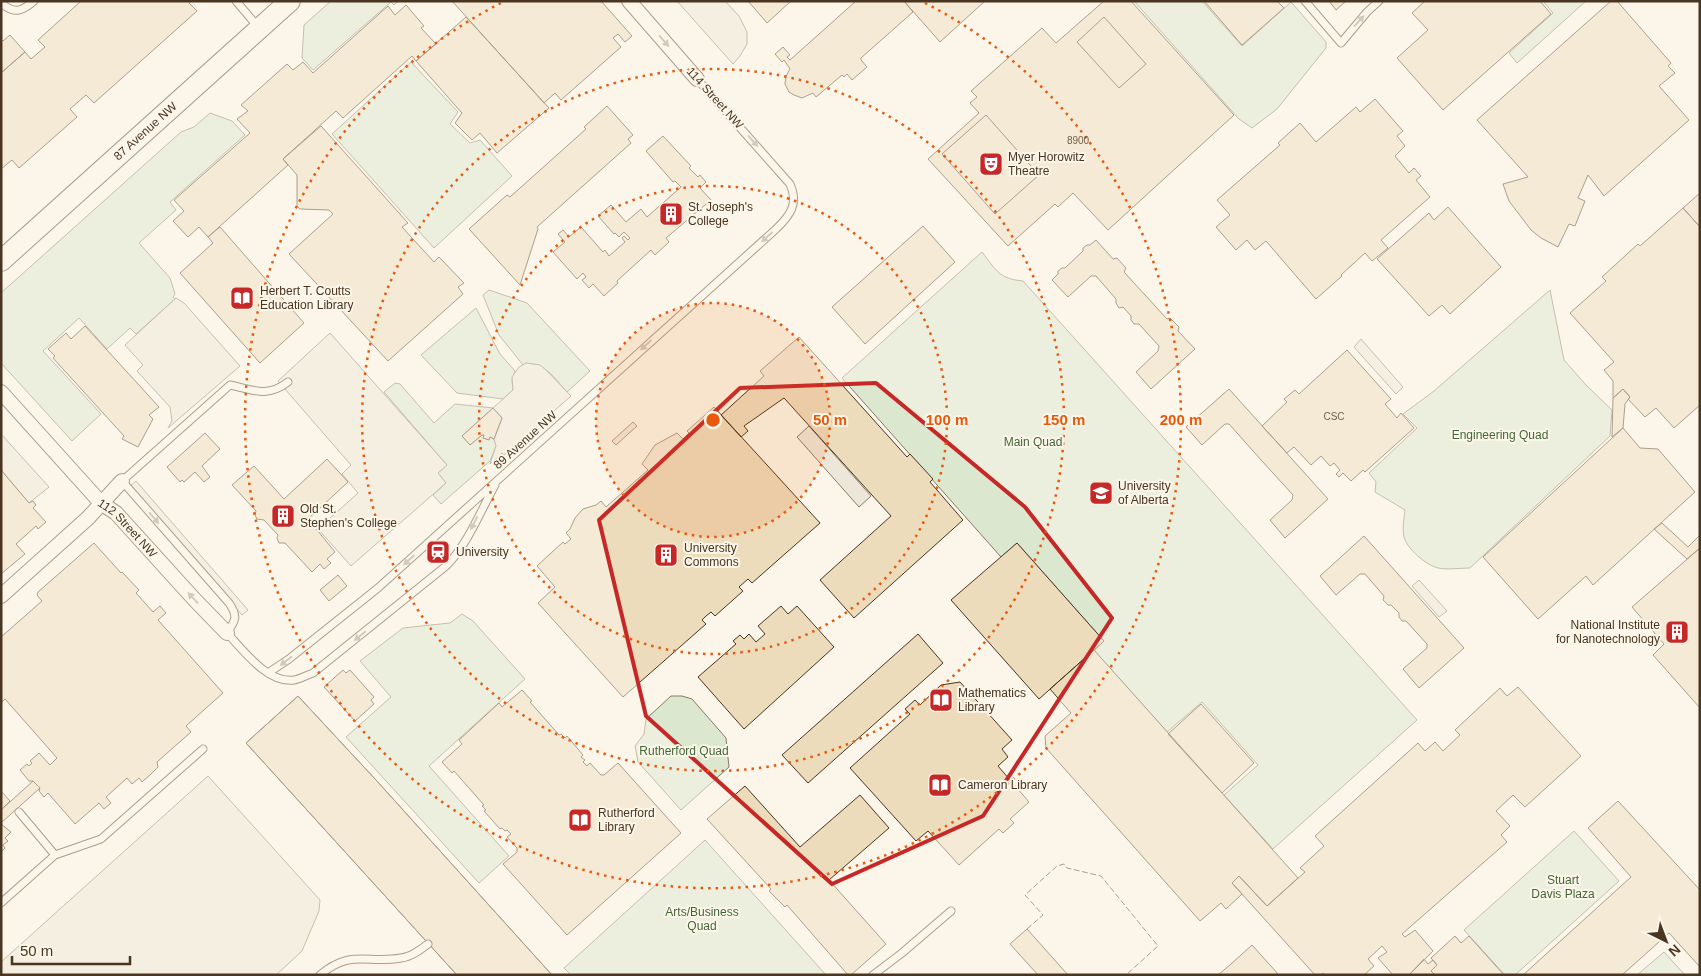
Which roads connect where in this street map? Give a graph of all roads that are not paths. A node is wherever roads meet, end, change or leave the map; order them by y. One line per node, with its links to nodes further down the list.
1 (34, 1): 6 (lane)
2 (236, 1): 8 (lane)
3 (290, 1): 8 (main road, 87 Avenue NW)
4 (1304, 1): 5 (lane, one-way to 5)
5 (1379, 1)
6 (1, 2)
7 (630, 3): 9 (street, 114 Street NW, one-way to 9)
8 (260, 28): 11 (main road, 87 Avenue NW)
9 (697, 79): 10 (lane, 114 Street NW, one-way to 10)
10 (794, 199): 14 (lane, 89 Avenue NW, one-way to 14)
11 (1, 261)
12 (288, 382): 15 (lane)
13 (1, 392): 16 (street, 112 Street NW)
14 (497, 480): 19 (lane, 89 Avenue NW, one-way to 19); 19 (lane, one-way to 19)
15 (122, 481): 16 (street); 18 (lane, one-way to 18)
16 (101, 503): 17 (street); 18 (street, 112 Street NW, one-way to 16)
17 (1, 596)
18 (227, 633): 19 (lane, 112 Street NW)
19 (268, 673)
20 (202, 749): 22 (lane)
21 (19, 812): 22 (lane)
22 (55, 855): 23 (lane)
23 (1, 903)
24 (951, 911): 27 (lane)
25 (428, 944): 26 (lane)
26 (320, 975)
27 (873, 975)

